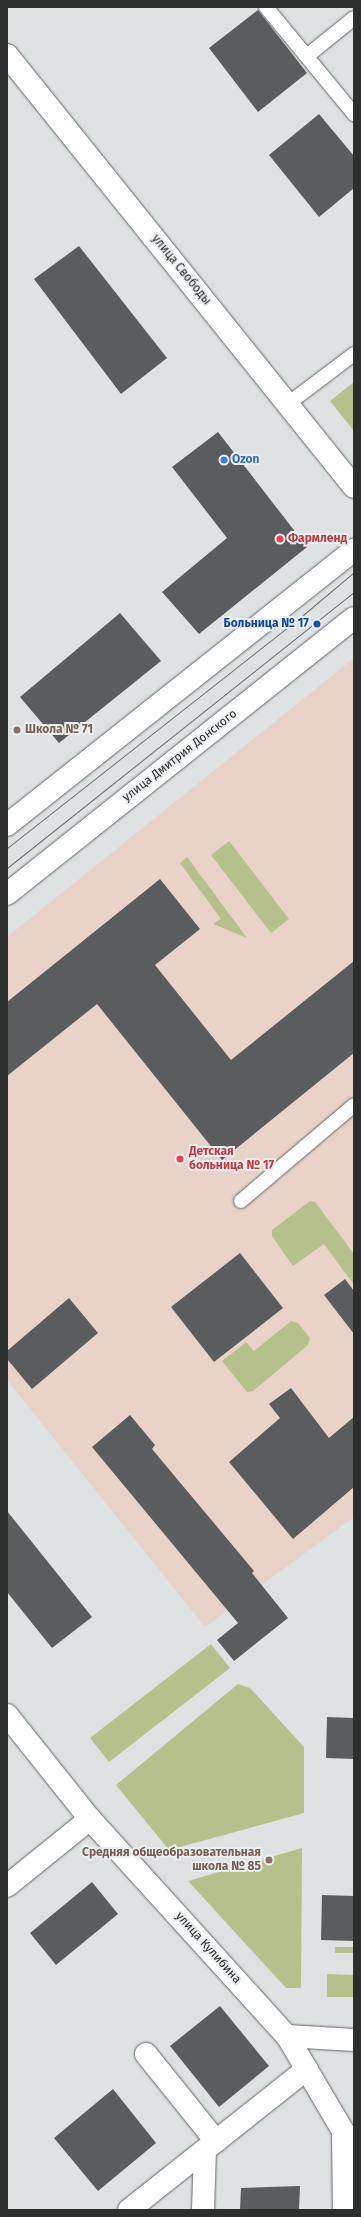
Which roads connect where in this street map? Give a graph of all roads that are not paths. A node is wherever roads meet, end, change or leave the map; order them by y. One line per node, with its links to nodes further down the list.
1 (266, 7): 4 (lane)
2 (354, 18): 4 (lane)
3 (7, 55): 7 (street, улица Свободы)
4 (307, 56): 5 (lane)
5 (354, 114)
6 (354, 354): 7 (lane)
7 (289, 403): 8 (street, улица Свободы)
8 (354, 486)
9 (354, 550): 11 (street)
10 (354, 618): 12 (street, улица Дмитрия Донского)
11 (7, 825)
12 (7, 894)
13 (354, 1105): 14 (lane)
14 (241, 1201)
15 (7, 1715): 16 (street, улица Кулибина)
16 (90, 1819): 17 (street); 18 (street, улица Кулибина)
17 (7, 1886)
18 (287, 2036): 19 (street); 21 (street, улица Кулибина)
19 (354, 2040)
20 (146, 2054): 22 (street)
21 (307, 2069): 22 (street); 25 (street, улица Кулибина)
22 (211, 2146): 23 (street); 24 (street)
23 (129, 2210)
24 (203, 2210)
25 (344, 2210)

